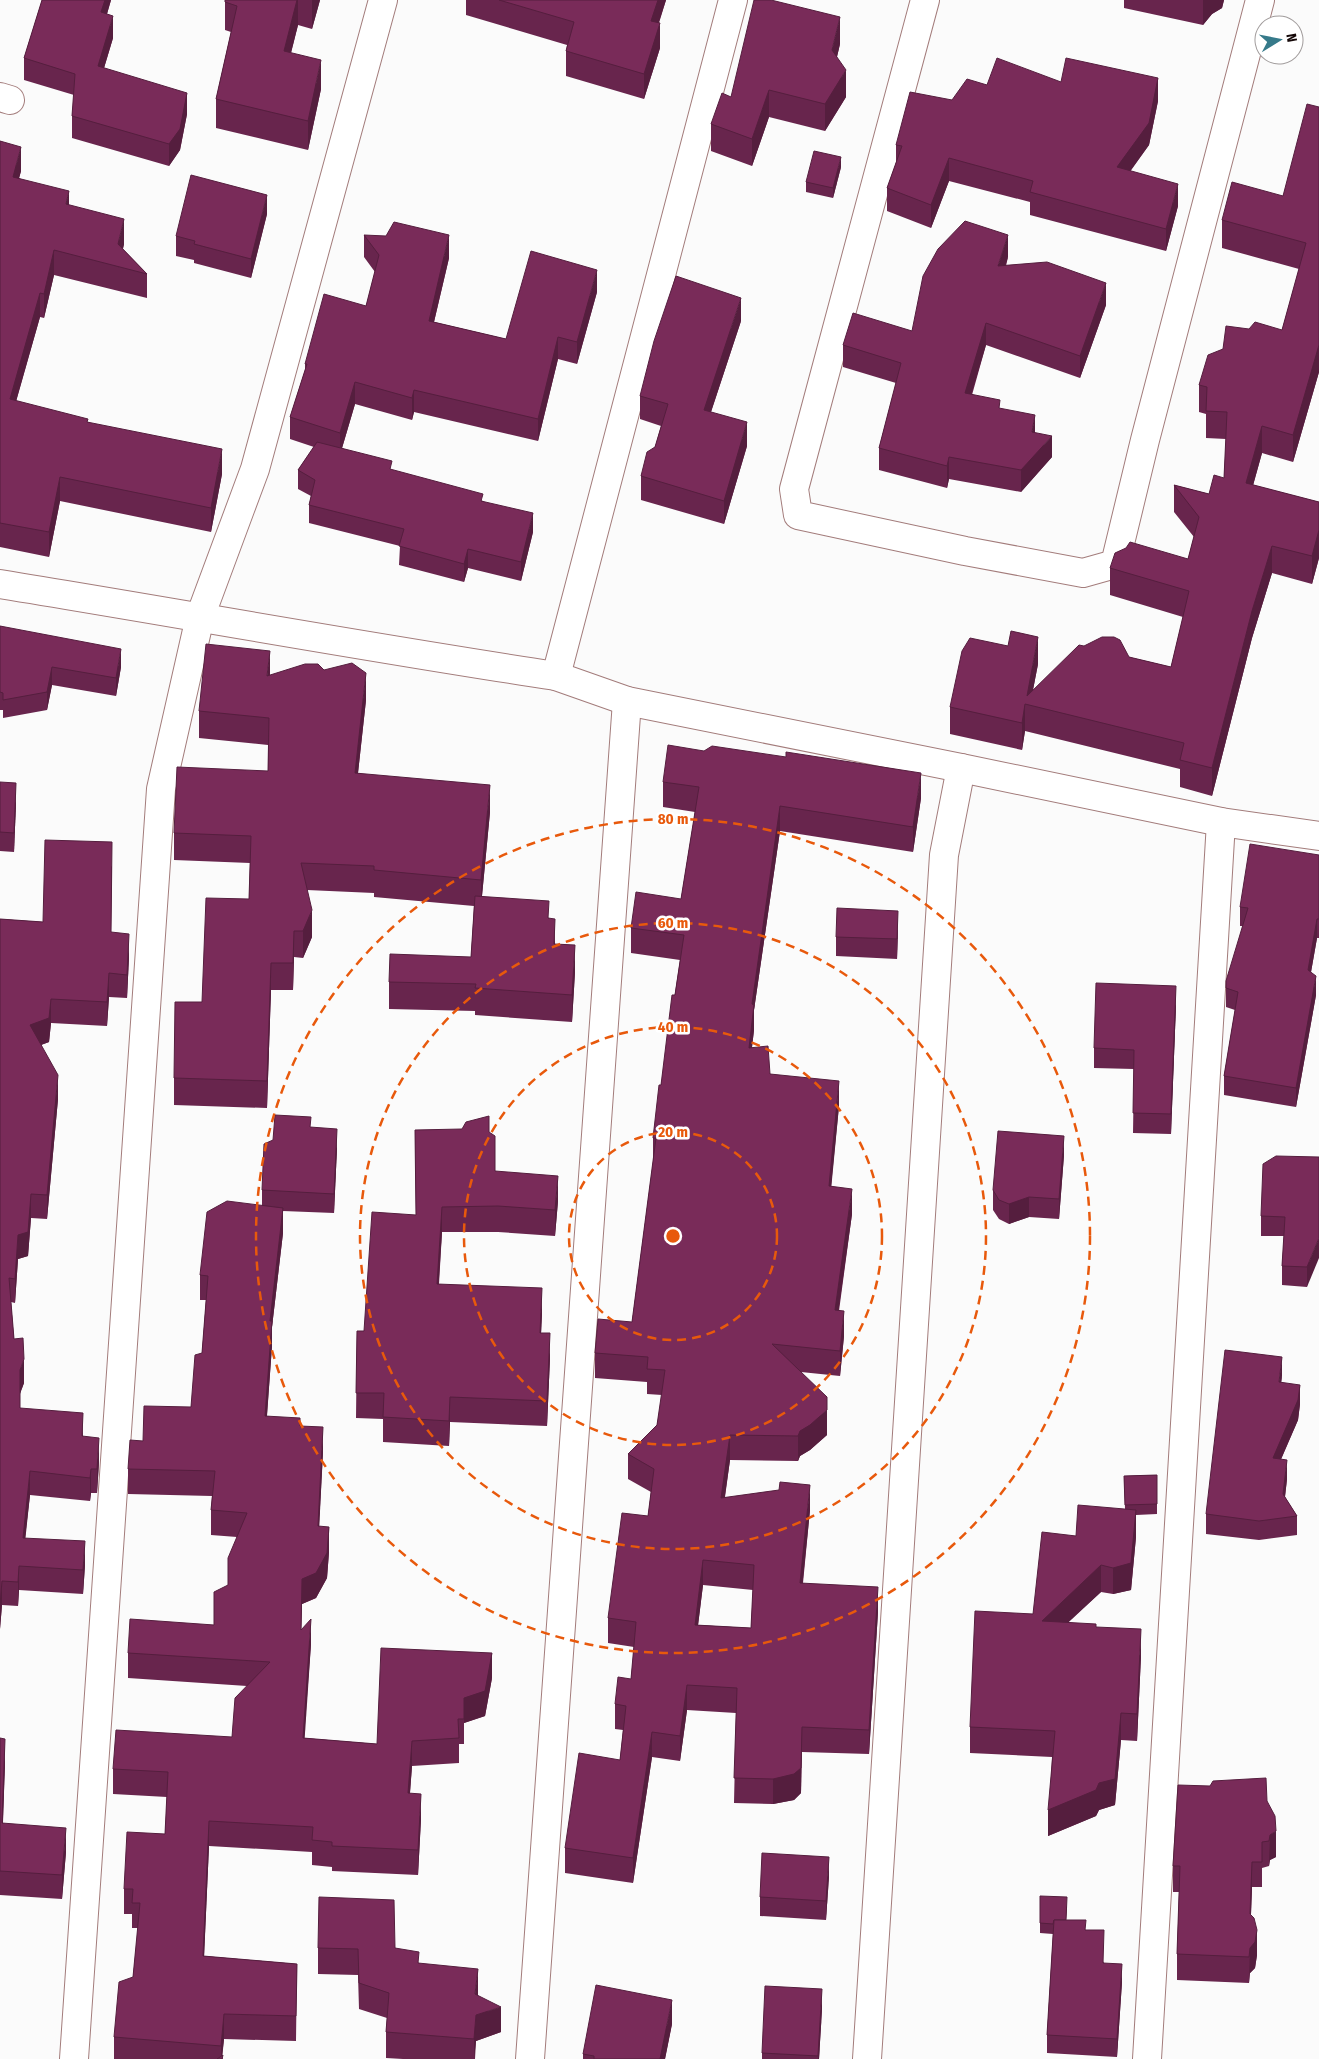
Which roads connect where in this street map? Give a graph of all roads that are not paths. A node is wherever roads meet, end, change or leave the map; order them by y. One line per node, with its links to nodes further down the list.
1 (383, 0): 6 (street)
2 (733, 0): 7 (street)
3 (925, 0): 4 (street)
4 (1260, 0)
5 (0, 584): 6 (street)
6 (200, 617): 7 (street); 12 (street)
7 (556, 676): 8 (street)
8 (626, 701): 9 (street); 13 (street)
9 (961, 768): 10 (street); 14 (street)
10 (1222, 822): 11 (street); 15 (street)
11 (1319, 836)
12 (74, 2059)
13 (530, 2059)
14 (867, 2059)
15 (1147, 2059)

